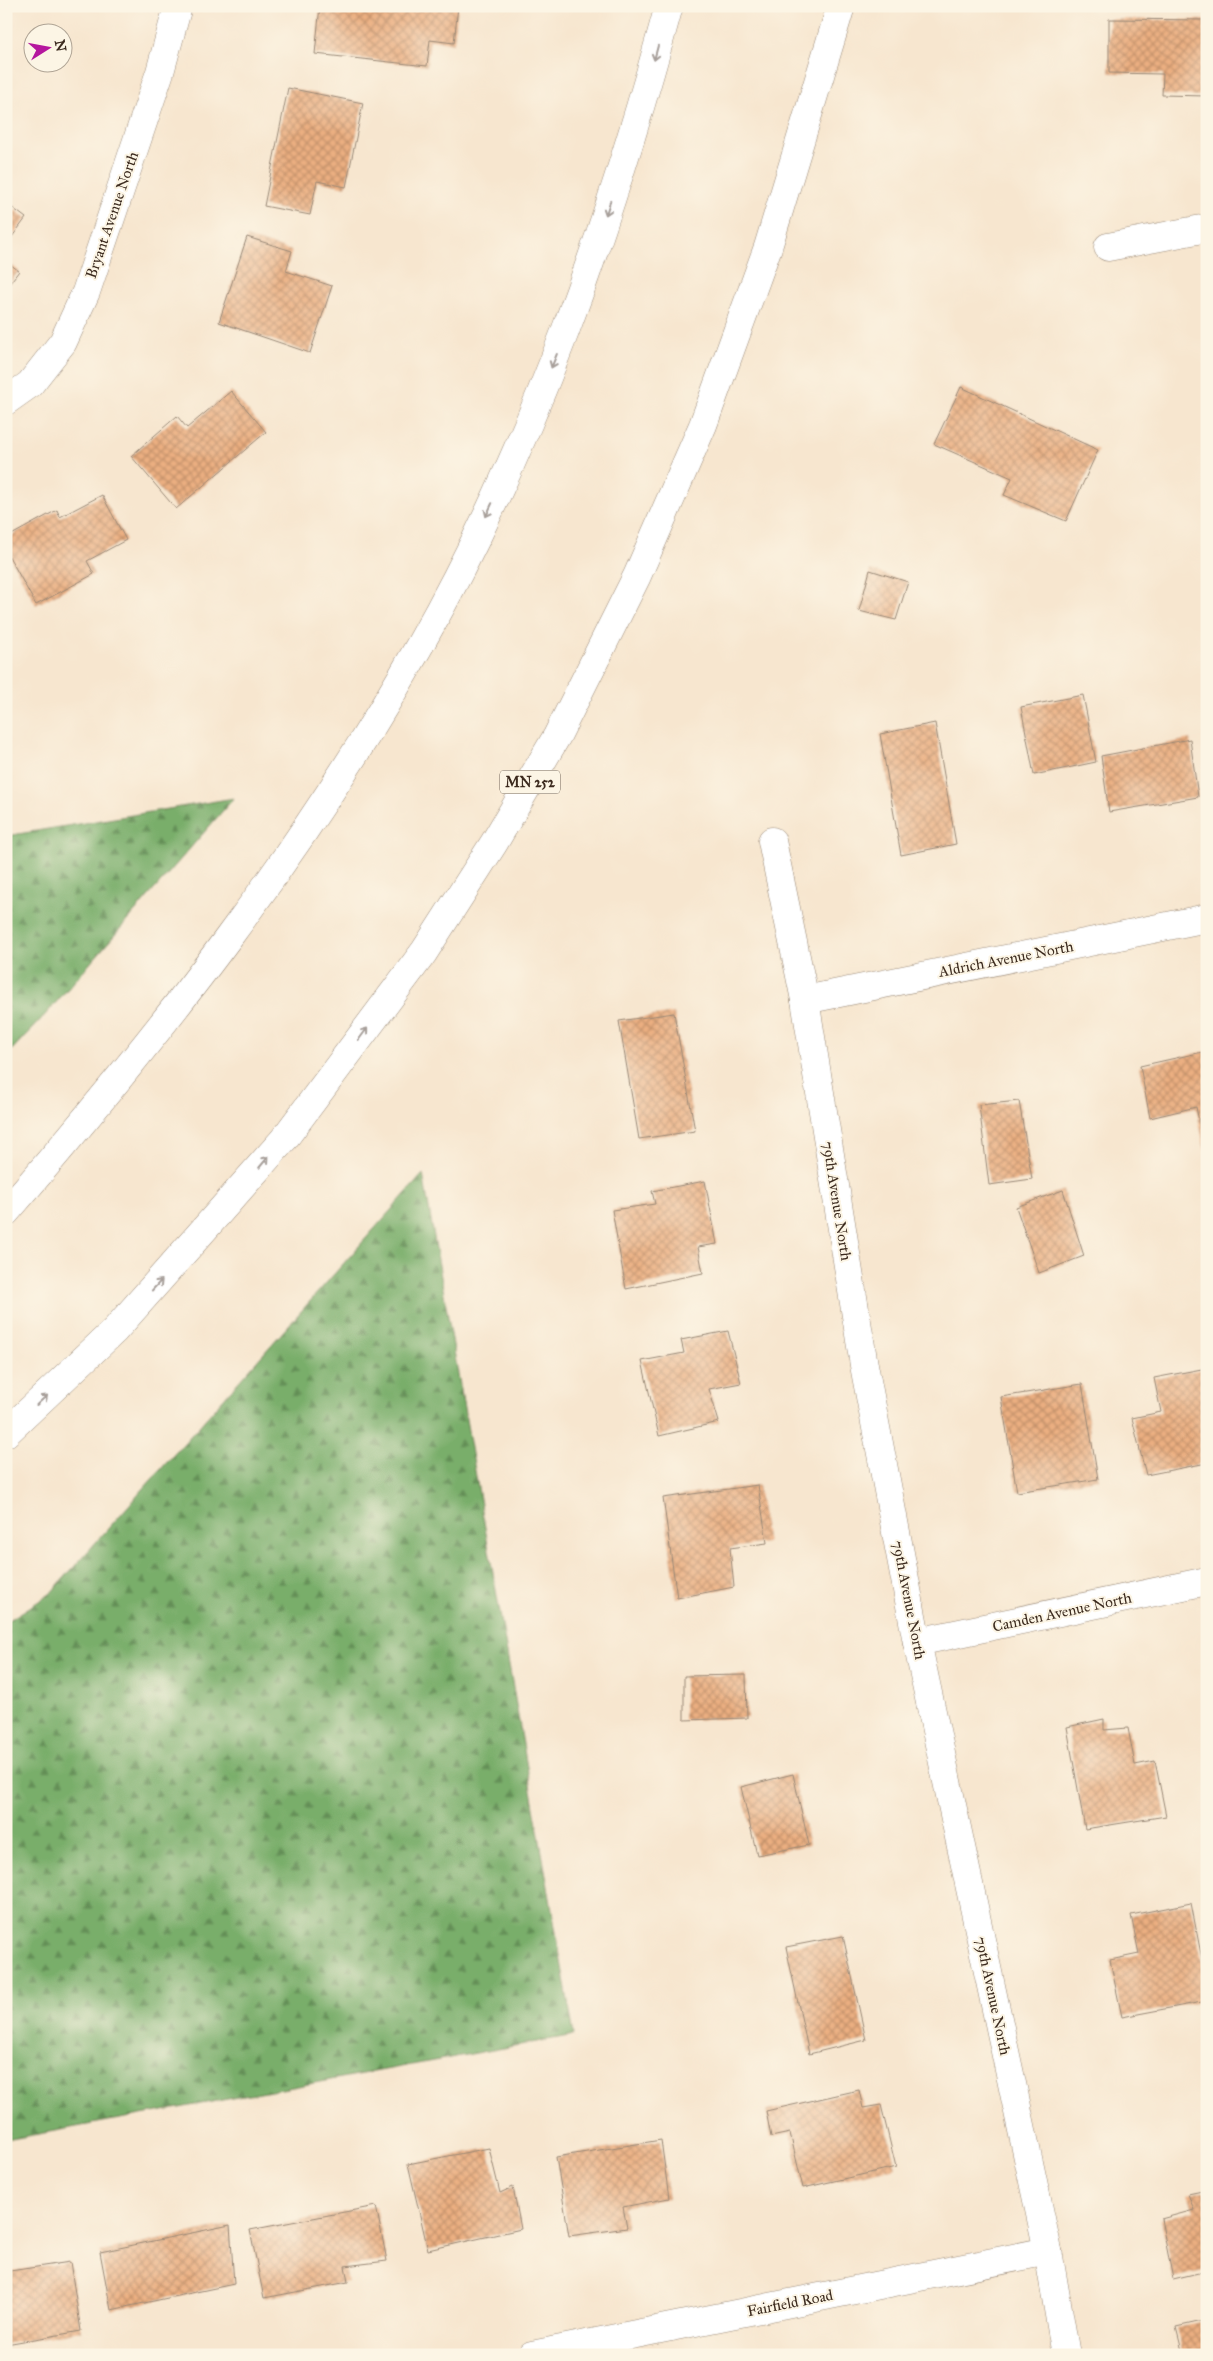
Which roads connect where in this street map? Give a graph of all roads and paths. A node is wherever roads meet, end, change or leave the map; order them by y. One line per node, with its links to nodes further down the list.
1 (178, 6): 6 (main road, Bryant Avenue North)
2 (669, 6): 10 (main road, one-way to 10)
3 (841, 6): 11 (main road, MN 252, one-way to 3)
4 (1207, 228): 5 (main road)
5 (1108, 247)
6 (6, 401)
7 (772, 840): 9 (main road, 79th Avenue North)
8 (1207, 918): 9 (main road, Aldrich Avenue North)
9 (804, 1000): 13 (main road, 79th Avenue North)
10 (6, 1212)
11 (6, 1433)
12 (1207, 1581): 13 (main road, Camden Avenue North)
13 (916, 1642): 14 (main road, 79th Avenue North)
14 (1048, 2251): 15 (main road, Fairfield Road); 16 (main road, 79th Avenue North)
15 (532, 2355)
16 (1066, 2355)

